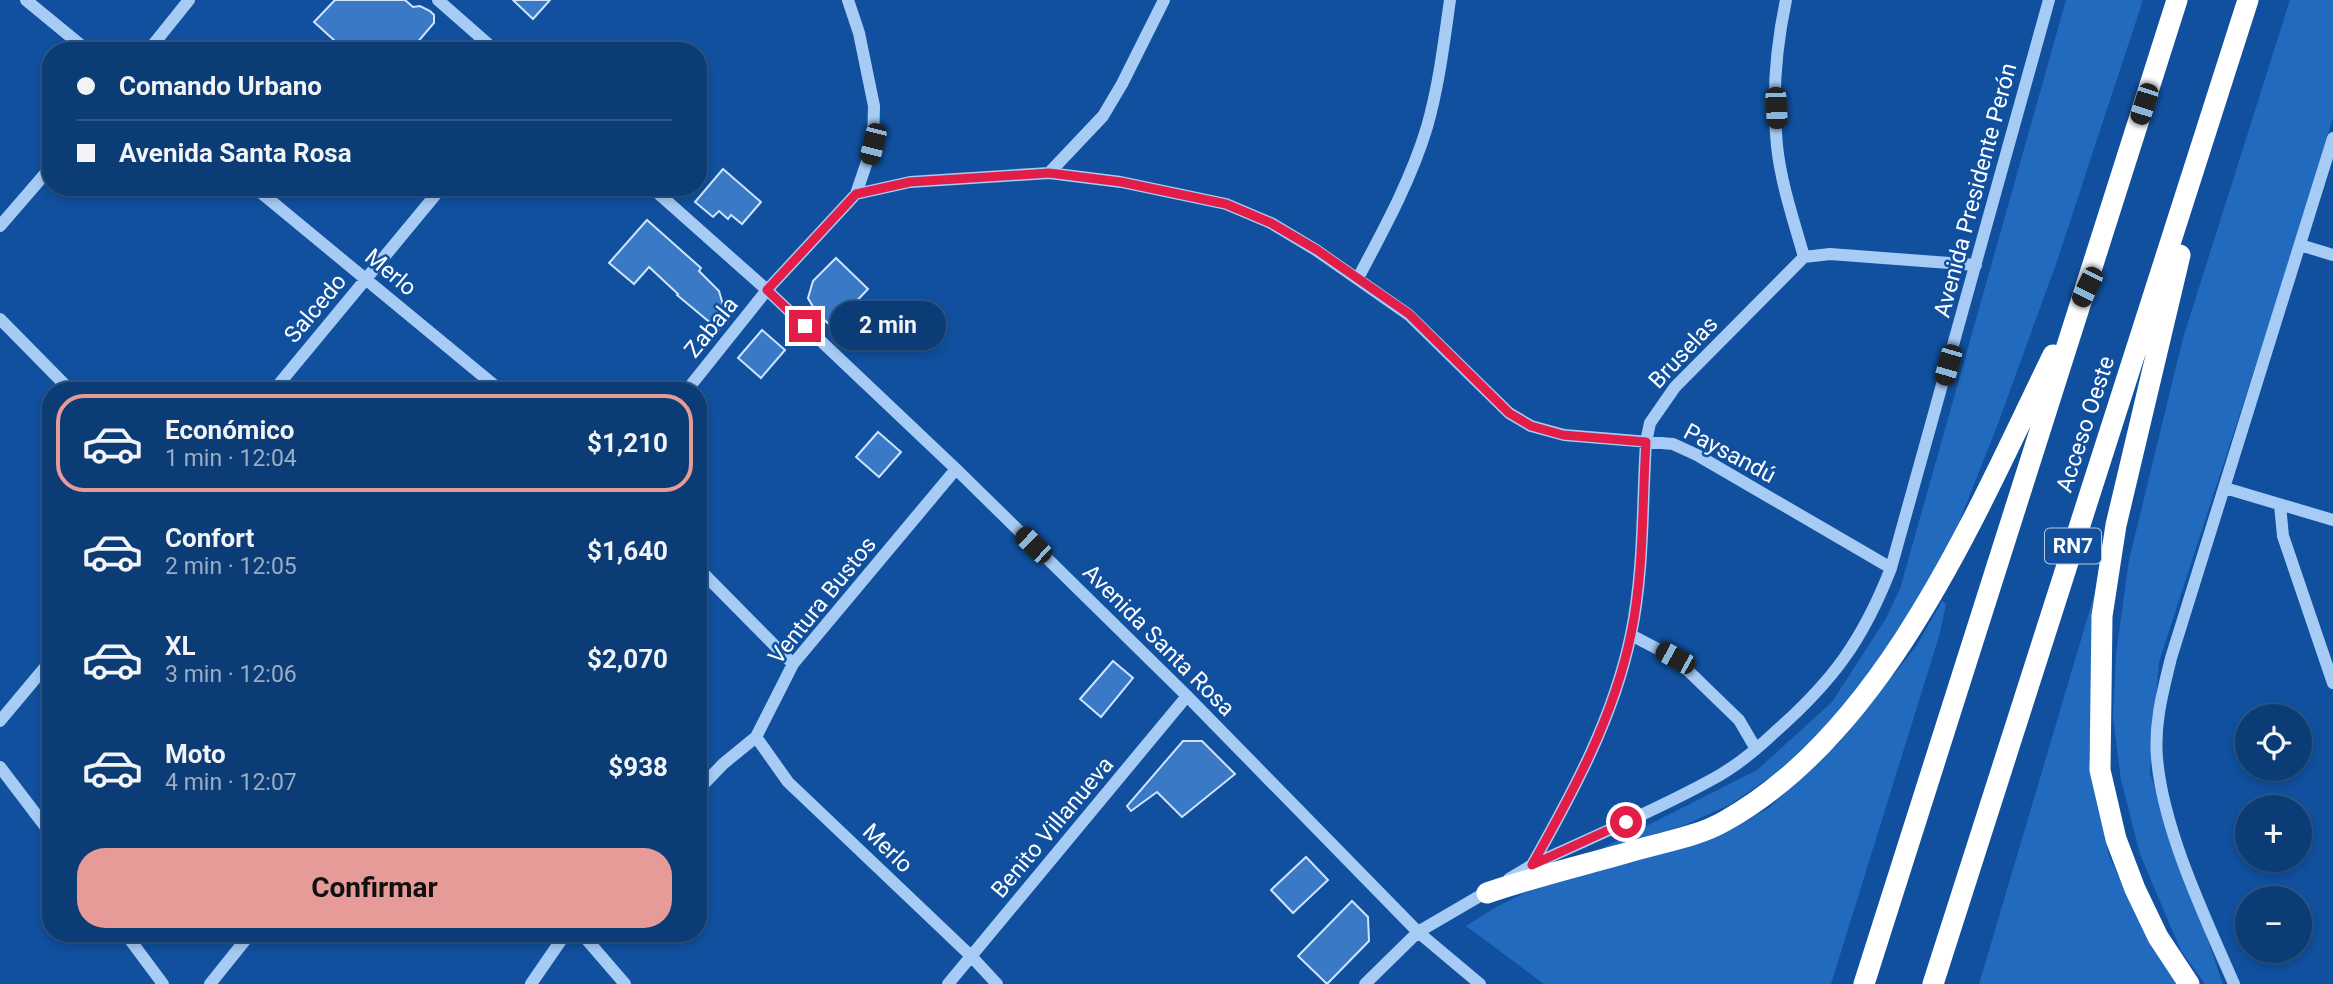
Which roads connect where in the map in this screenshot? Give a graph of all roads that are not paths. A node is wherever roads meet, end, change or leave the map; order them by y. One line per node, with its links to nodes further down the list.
1 (26, 0): 11 (street)
2 (189, 0): 12 (street)
3 (438, 0): 13 (street)
4 (848, 0): 18 (street)
5 (1164, 0): 16 (street)
6 (1450, 0): 27 (street)
7 (1786, 0): 25 (street)
8 (2049, 0): 26 (street, Avenida Presidente Perón)
9 (2178, 0): 29 (highway, Acceso Oeste)
10 (2248, 0): 14 (highway, Acceso Oeste / RN7)
11 (77, 42)
12 (155, 42)
13 (486, 42)
14 (2214, 108): 71 (highway, Acceso Oeste / RN7); 72 (highway)
15 (2333, 138): 23 (street)
16 (1049, 173): 18 (street, Paysandú); 27 (street, Paysandú)
17 (42, 177): 22 (street)
18 (856, 194): 30 (street, Zabala)
19 (265, 196): 28 (street, Merlo)
20 (435, 196): 28 (street, Salcedo)
21 (661, 196): 30 (street, Avenida Santa Rosa)
22 (0, 226)
23 (2300, 245): 24 (street); 38 (street)
24 (2333, 255)
25 (1804, 257): 26 (street); 36 (street, Bruselas)
26 (1976, 265): 41 (street, Avenida Presidente Perón)
27 (1358, 278): 36 (street, Paysandú)
28 (366, 279): 33 (street, Salcedo); 34 (street, Merlo)
29 (2087, 287): 55 (highway); 70 (highway, Acceso Oeste)
30 (767, 290): 35 (street, Zabala); 37 (street, Avenida Santa Rosa)
31 (0, 319): 32 (street)
32 (62, 382)
33 (281, 382)
34 (490, 382)
35 (693, 382)
36 (1646, 442): 41 (street, Paysandú); 43 (street, Bruselas)
37 (956, 469): 44 (street, Ventura Bustos); 47 (street, Avenida Santa Rosa)
38 (2225, 488): 39 (street); 73 (street)
39 (2280, 505): 40 (street); 46 (street)
40 (2333, 520)
41 (1891, 568): 50 (street, Avenida Presidente Perón)
42 (707, 577): 44 (street)
43 (1631, 635): 50 (street); 54 (street, Bruselas)
44 (793, 664): 49 (street, Ventura Bustos)
45 (42, 671): 48 (street)
46 (2333, 683)
47 (1187, 696): 56 (street, Avenida Santa Rosa); 61 (street, Benito Villanueva)
48 (0, 721)
49 (756, 737): 52 (street, Ventura Bustos); 61 (street, Merlo)
50 (1756, 749): 54 (street, Avenida Presidente Perón)
51 (0, 767): 53 (street)
52 (707, 781)
53 (42, 822)
54 (1532, 865): 55 (street, Avenida Presidente Perón)
55 (1487, 892): 56 (street, Avenida Presidente Perón)
56 (1418, 932): 68 (street, Avenida Presidente Perón); 69 (street, Avenida Santa Rosa)
57 (132, 942): 62 (street)
58 (244, 942): 63 (street)
59 (560, 942): 64 (street)
60 (589, 942): 65 (street)
61 (972, 957): 66 (street, Benito Villanueva); 67 (street, Merlo)
62 (163, 984)
63 (210, 984)
64 (531, 984)
65 (625, 984)
66 (948, 984)
67 (997, 984)
68 (1365, 984)
69 (1480, 984)
70 (1864, 984)
71 (1933, 984)
72 (2189, 984)
73 (2234, 984)

